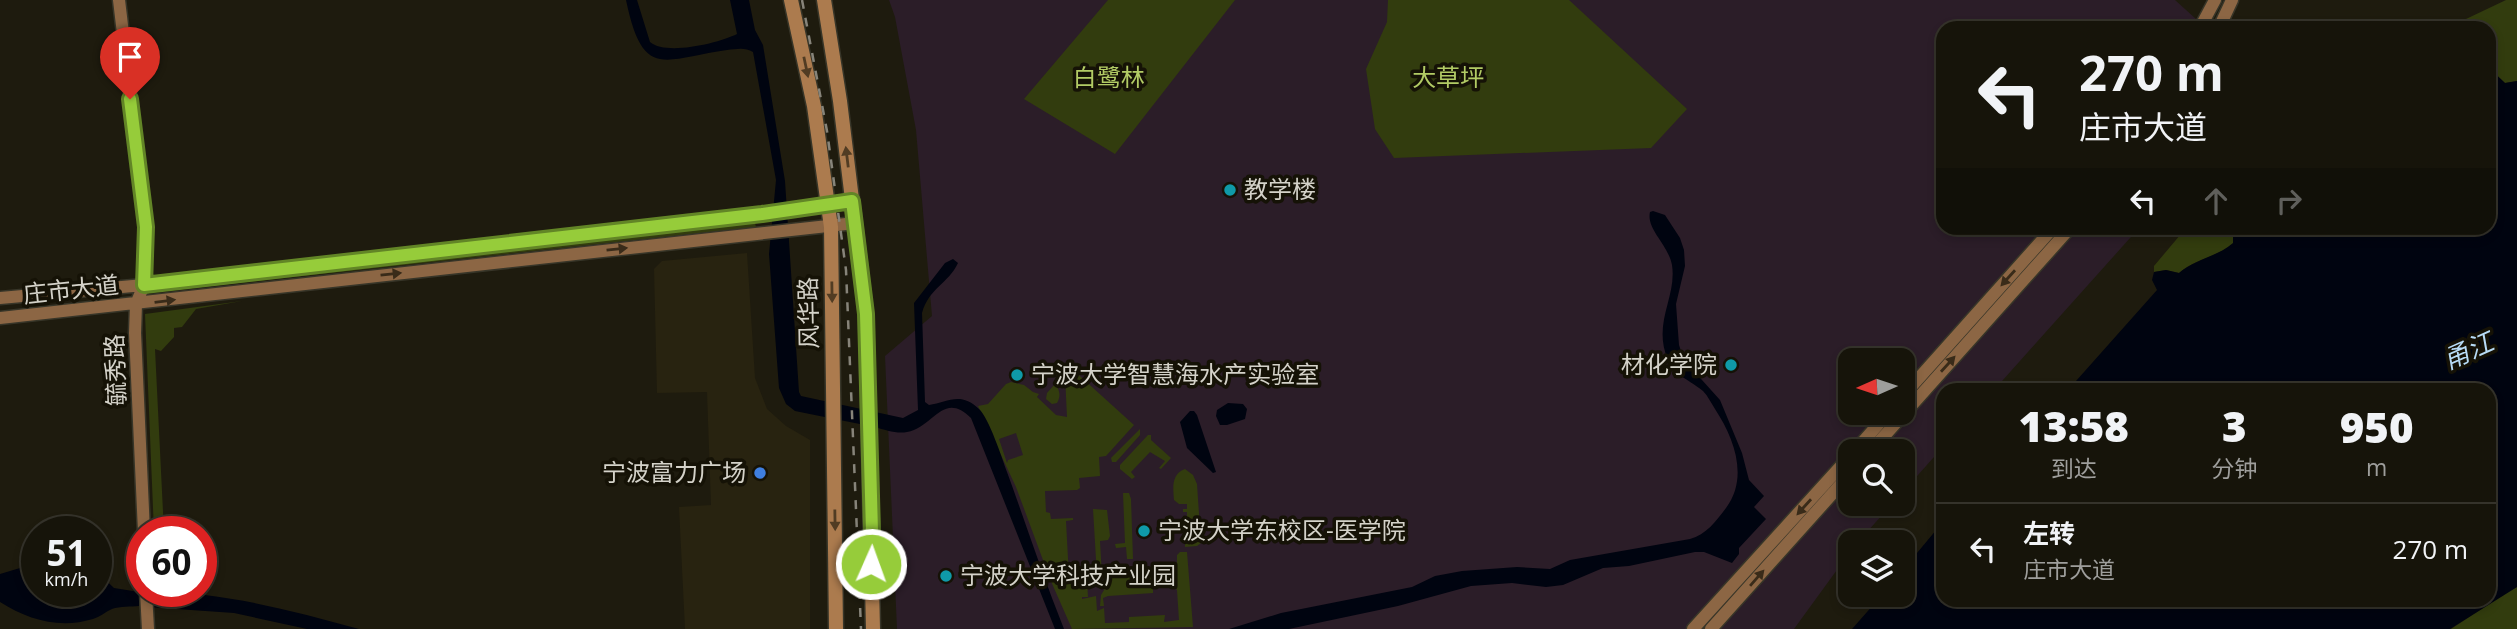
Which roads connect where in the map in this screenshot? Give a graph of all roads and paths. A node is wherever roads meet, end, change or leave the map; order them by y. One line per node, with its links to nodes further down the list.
1 (118, 0): 14 (main road, 毓秀路)
2 (792, 0): 9 (main road, 风华路, one-way to 9)
3 (824, 0): 8 (main road, one-way to 3)
4 (2215, 0): 6 (main road)
5 (2232, 0): 7 (main road)
6 (2204, 21)
7 (2223, 21)
8 (852, 201): 9 (main road, 庄市大道); 10 (main road)
9 (830, 205): 11 (main road, 风华路); 14 (main road, 庄市大道)
10 (855, 223): 11 (main road, 庄市大道); 28 (main road)
11 (824, 228): 16 (main road, 庄市大道, one-way to 11); 27 (main road, 风华路, one-way to 27)
12 (2047, 235): 18 (main road, one-way to 18)
13 (2064, 235): 21 (main road, one-way to 13)
14 (144, 285): 15 (main road, 庄市大道); 16 (main road, 毓秀路)
15 (0, 298)
16 (136, 304): 17 (main road, 庄市大道); 24 (main road, 毓秀路)
17 (0, 318)
18 (1915, 382)
19 (1878, 425): 20 (main road)
20 (1865, 439)
21 (1882, 439)
22 (1838, 469): 29 (main road, one-way to 29)
23 (1838, 487): 30 (main road, one-way to 23)
24 (143, 516)
25 (147, 607): 26 (main road)
26 (148, 629)
27 (836, 629)
28 (873, 629)
29 (1693, 629)
30 (1711, 629)

